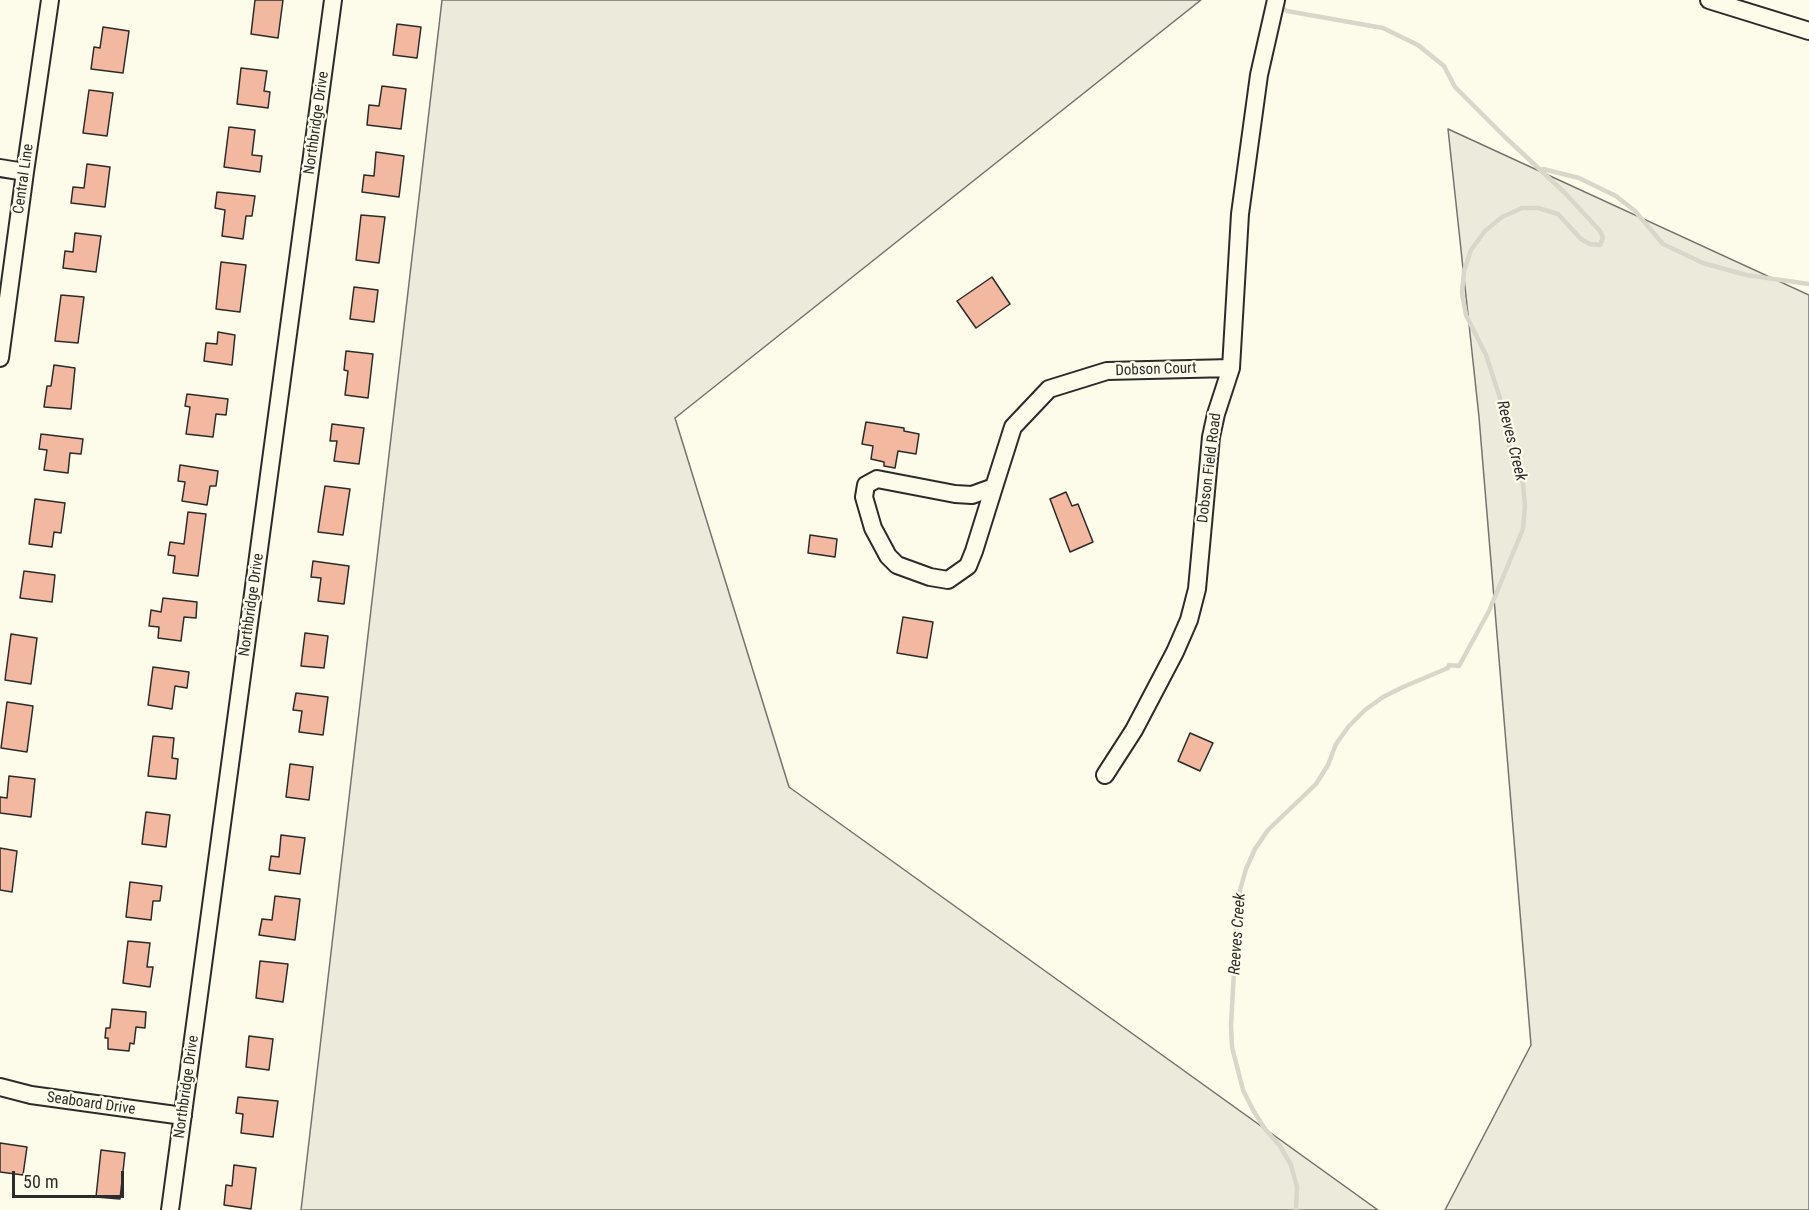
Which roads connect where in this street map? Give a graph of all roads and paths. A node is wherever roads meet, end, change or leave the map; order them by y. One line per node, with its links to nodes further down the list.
1 (50, 0): 7 (street, Central Line)
2 (333, 0): 13 (street, Northbridge Drive)
3 (1276, 0): 9 (street, Dobson Field Road)
4 (1709, 0): 5 (street)
5 (1809, 31)
6 (0, 168): 7 (street)
7 (25, 172): 8 (street, Central Line)
8 (0, 358)
9 (1231, 368): 10 (street, Dobson Court); 11 (street, Dobson Field Road)
10 (994, 487): 10 (street, Dobson Court)
11 (1105, 775)
12 (0, 1087): 13 (street, Seaboard Drive)
13 (183, 1116): 14 (street, Northbridge Drive)
14 (170, 1210)

